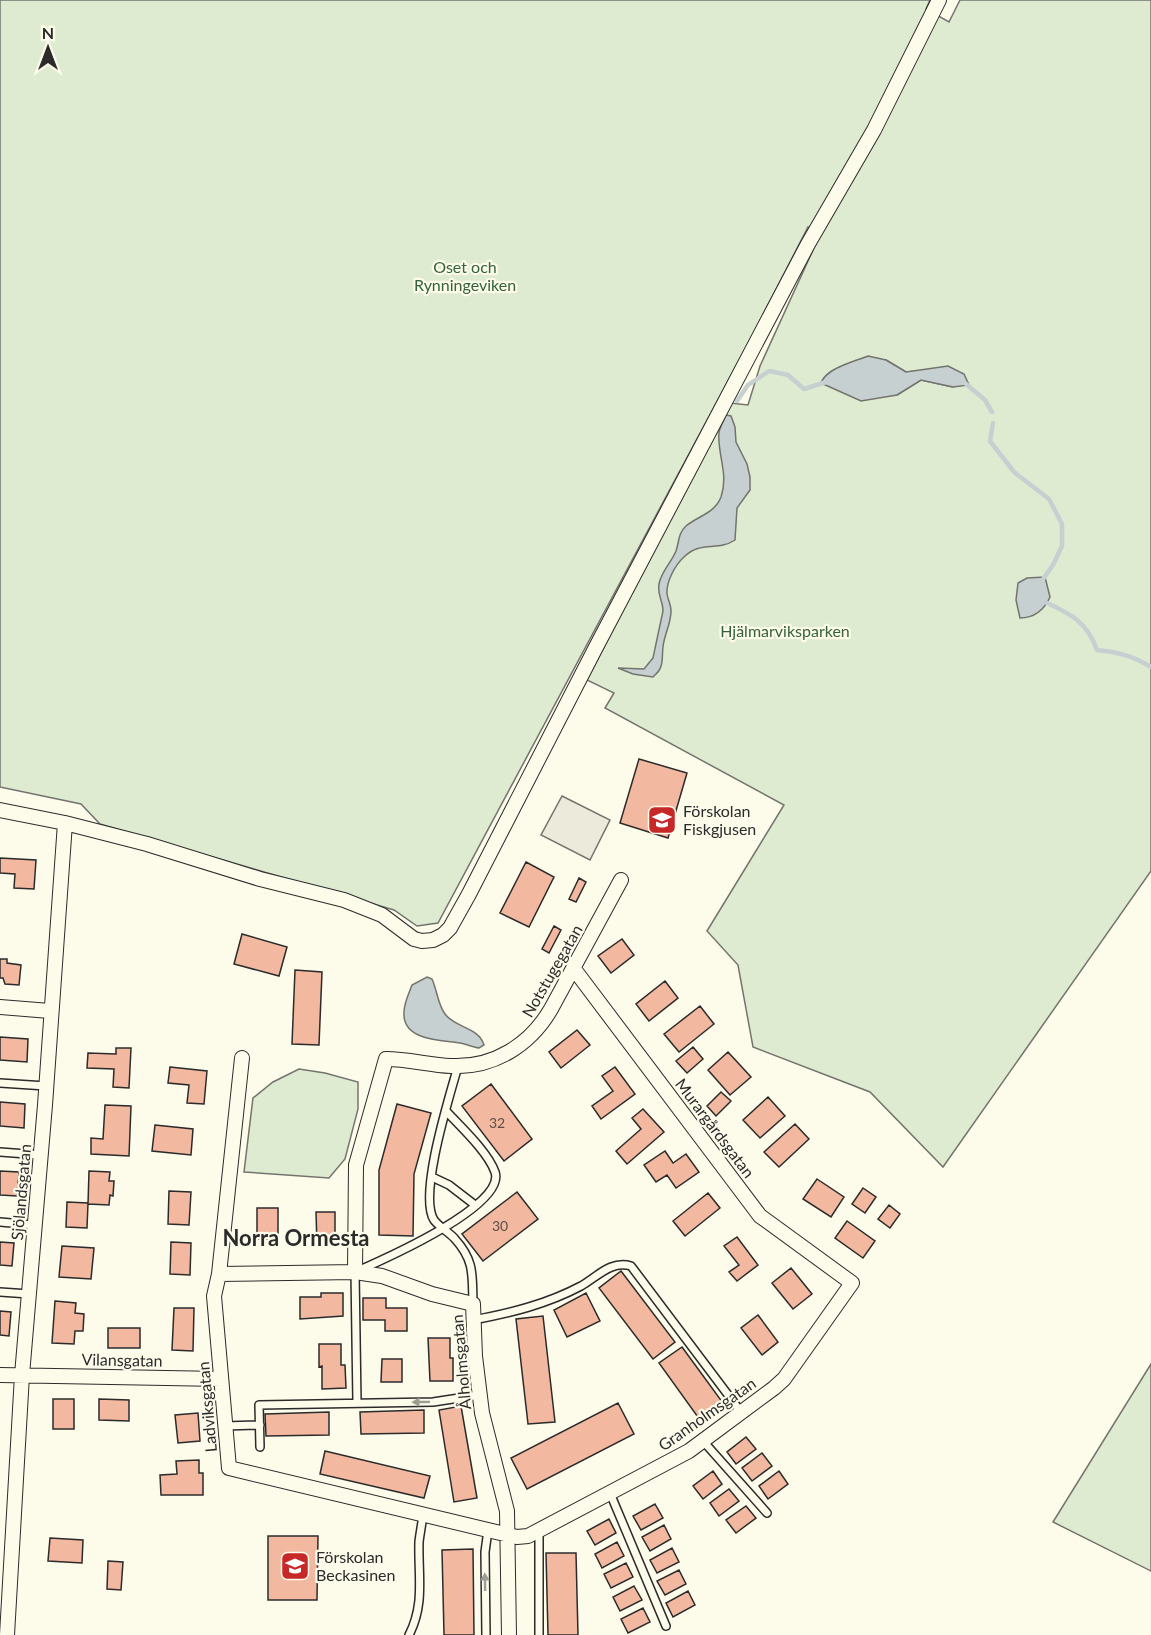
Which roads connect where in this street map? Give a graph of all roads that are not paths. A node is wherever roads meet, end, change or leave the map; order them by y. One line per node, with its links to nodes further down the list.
1 (939, 0): 3 (street)
2 (0, 810): 3 (street)
3 (65, 823): 7 (street, Sjölandsgatan)
4 (621, 880): 5 (street, Notstugegatan)
5 (574, 969): 9 (street, Notstugegatan); 22 (street, Murargårdsgatan)
6 (0, 1007): 7 (street)
7 (50, 1011): 11 (street, Sjölandsgatan)
8 (242, 1058): 21 (street, Ladviksgatan)
9 (458, 1066): 12 (lane); 20 (street, Notstugegatan)
10 (0, 1083): 11 (lane)
11 (46, 1086): 14 (street, Sjölandsgatan)
12 (446, 1111): 15 (lane); 16 (lane)
13 (0, 1152): 14 (lane)
14 (40, 1155): 18 (street, Sjölandsgatan)
15 (432, 1177): 16 (lane); 19 (lane)
16 (476, 1205): 19 (lane)
17 (0, 1222): 18 (lane)
18 (34, 1225): 24 (street, Sjölandsgatan)
19 (444, 1228): 20 (lane); 25 (lane)
20 (355, 1272): 21 (street, Ålholmsgatan); 25 (street, Ålholmsgatan); 31 (lane)
21 (219, 1274): 29 (street, Ladviksgatan)
22 (852, 1283): 32 (street, Granholmsgatan)
23 (0, 1292): 24 (lane)
24 (28, 1294): 28 (street, Sjölandsgatan)
25 (472, 1304): 26 (street, Ålholmsgatan)
26 (473, 1320): 30 (street, Ålholmsgatan); 32 (lane)
27 (0, 1375): 28 (street, Vilansgatan)
28 (22, 1375): 29 (street, Vilansgatan); 44 (street, Sjölandsgatan)
29 (221, 1379): 34 (street, Ladviksgatan)
30 (479, 1395): 31 (lane, one-way to 31); 42 (street, Ålholmsgatan)
31 (357, 1403): 33 (lane)
32 (741, 1412): 35 (street, Granholmsgatan)
33 (260, 1425): 34 (lane); 36 (lane)
34 (225, 1426): 39 (street, Ladviksgatan)
35 (703, 1441): 37 (street, Granholmsgatan); 38 (lane)
36 (260, 1447)
37 (610, 1493): 41 (street, Granholmsgatan); 43 (lane)
38 (767, 1513)
39 (423, 1514): 40 (street, Ladviksgatan); 45 (lane)
40 (488, 1530): 42 (street, Ladviksgatan); 46 (lane, one-way to 40)
41 (539, 1531): 42 (street, Granholmsgatan); 48 (lane)
42 (508, 1534): 47 (street, Ålholmsgatan)
43 (666, 1626)
44 (7, 1635)
45 (409, 1635)
46 (486, 1635)
47 (509, 1635)
48 (539, 1635)

